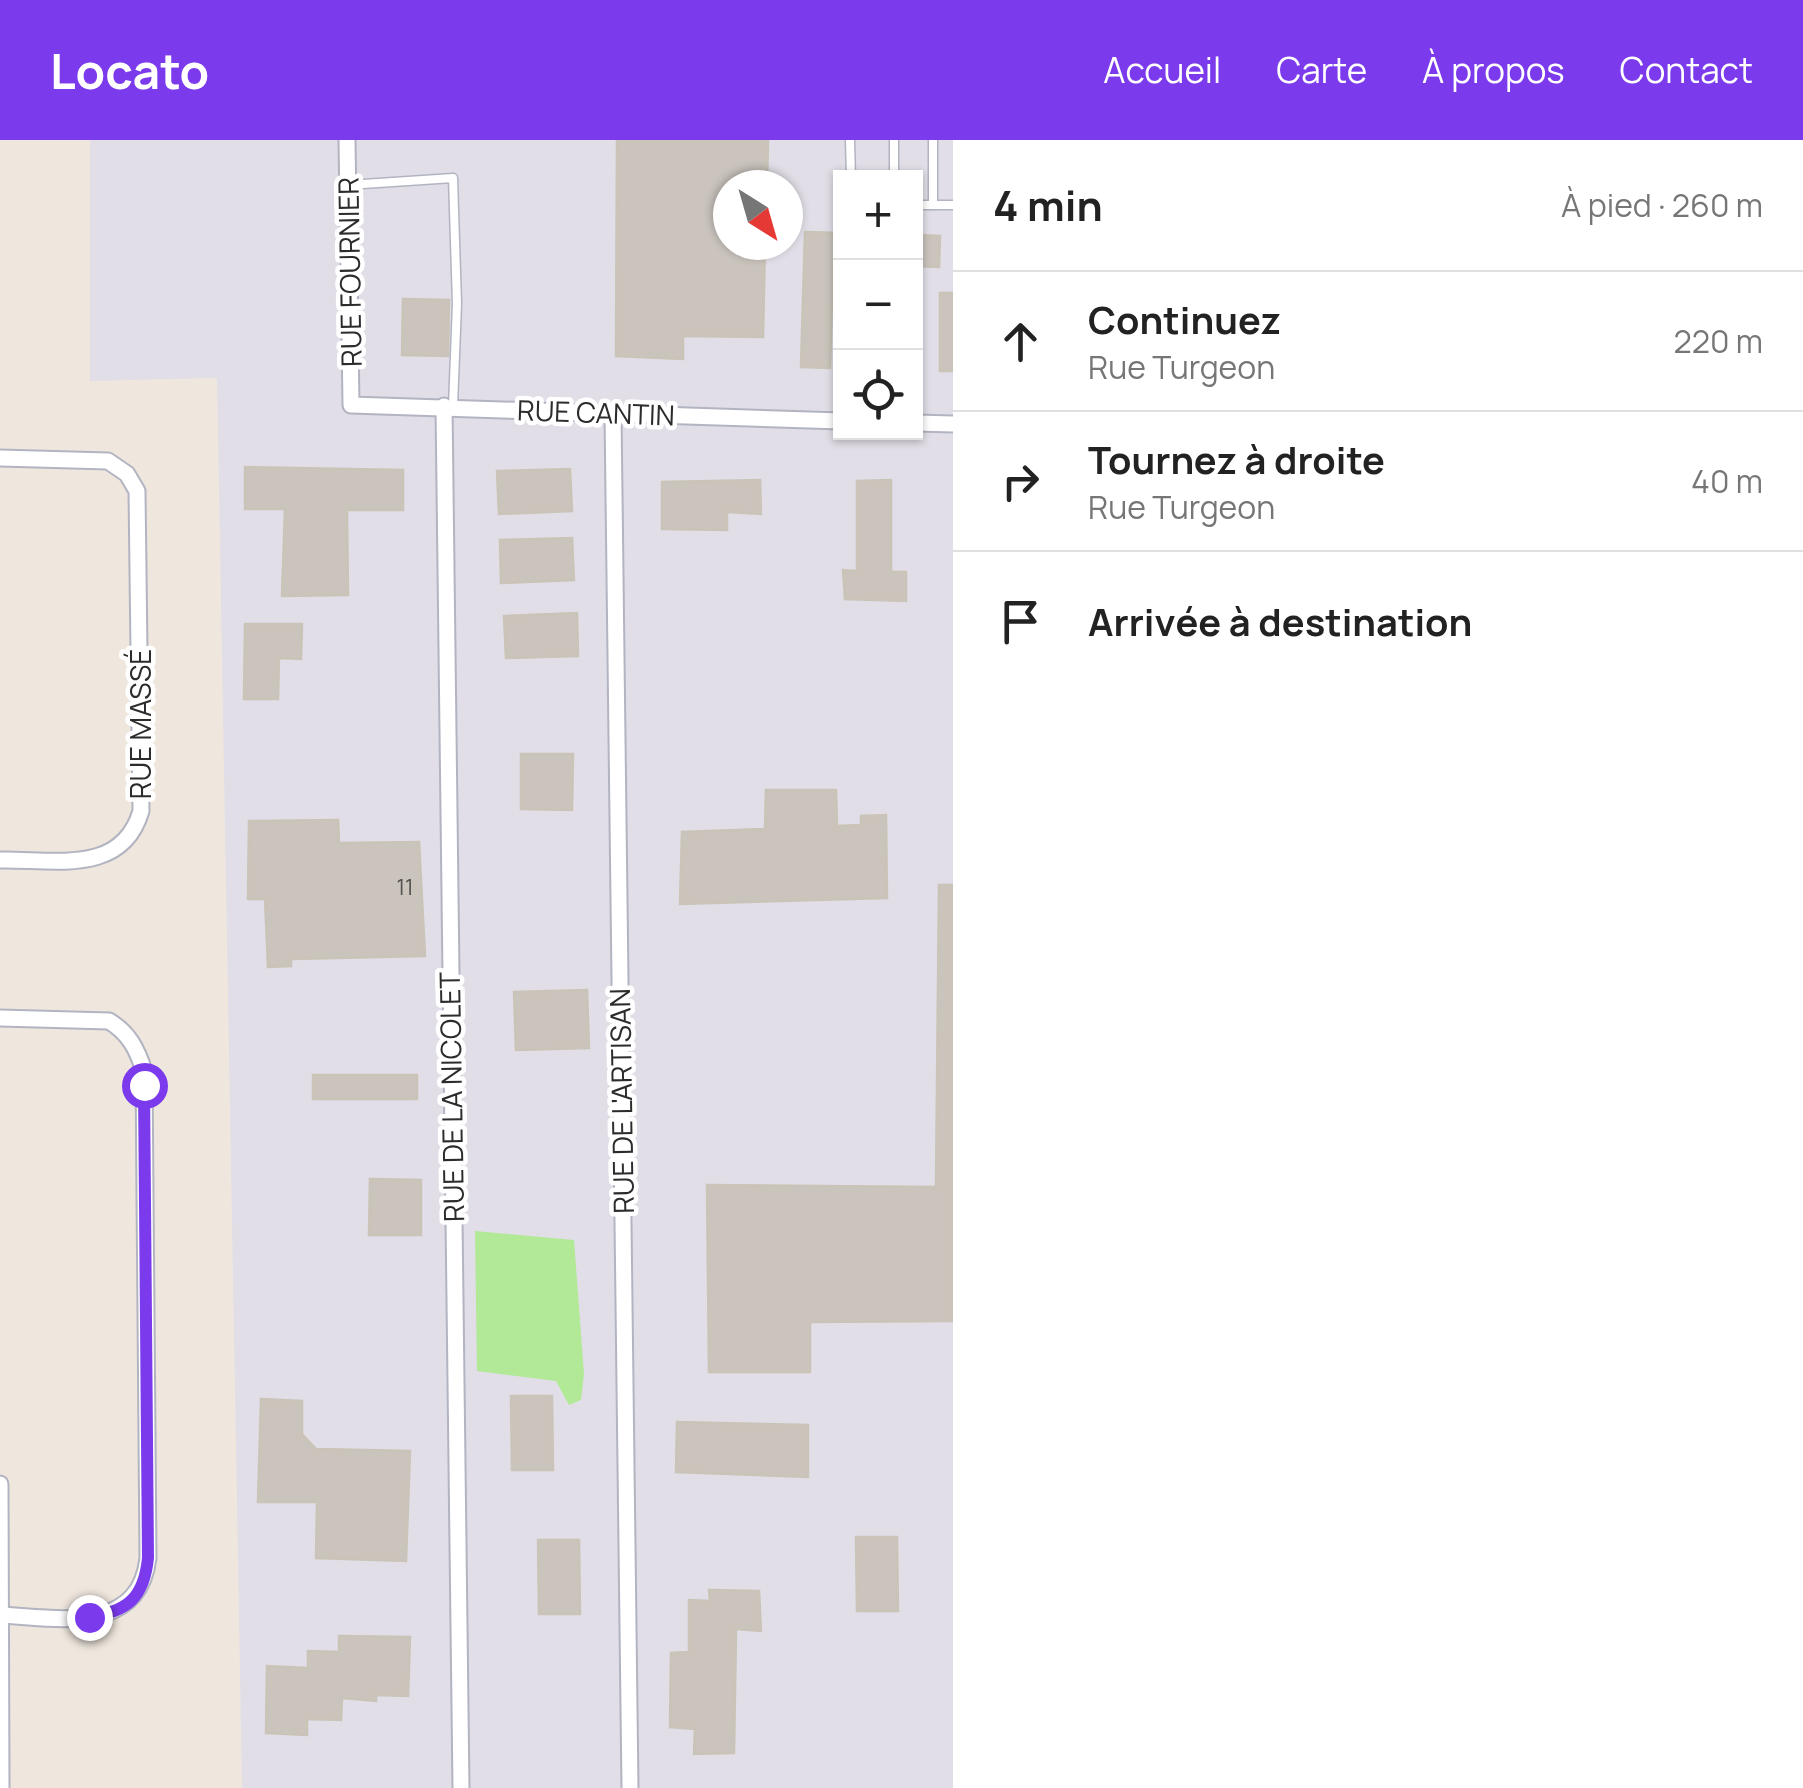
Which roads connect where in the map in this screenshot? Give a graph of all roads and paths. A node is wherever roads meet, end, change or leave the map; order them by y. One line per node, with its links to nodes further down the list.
1 (348, 140): 7 (street, RUE FOURNIER)
2 (850, 140): 5 (lane)
3 (894, 140): 6 (lane)
4 (933, 140): 8 (lane)
5 (851, 170)
6 (894, 170)
7 (348, 185): 11 (street, RUE FOURNIER); 12 (lane)
8 (933, 205): 9 (lane); 10 (lane)
9 (953, 205)
10 (923, 206)
11 (350, 404): 12 (street, RUE CANTIN)
12 (448, 406): 13 (street, RUE CANTIN); 23 (street, RUE DE LA NICOLET)
13 (613, 414): 14 (street, RUE CANTIN); 24 (street, RUE DE L'ARTISAN)
14 (833, 421)
15 (923, 423): 16 (street)
16 (953, 424)
17 (0, 458): 18 (street, RUE MASSÉ)
18 (0, 860)
19 (0, 1018): 21 (street)
20 (0, 1484): 21 (street)
21 (1, 1616): 22 (street)
22 (1, 1788)
23 (460, 1788)
24 (630, 1788)

